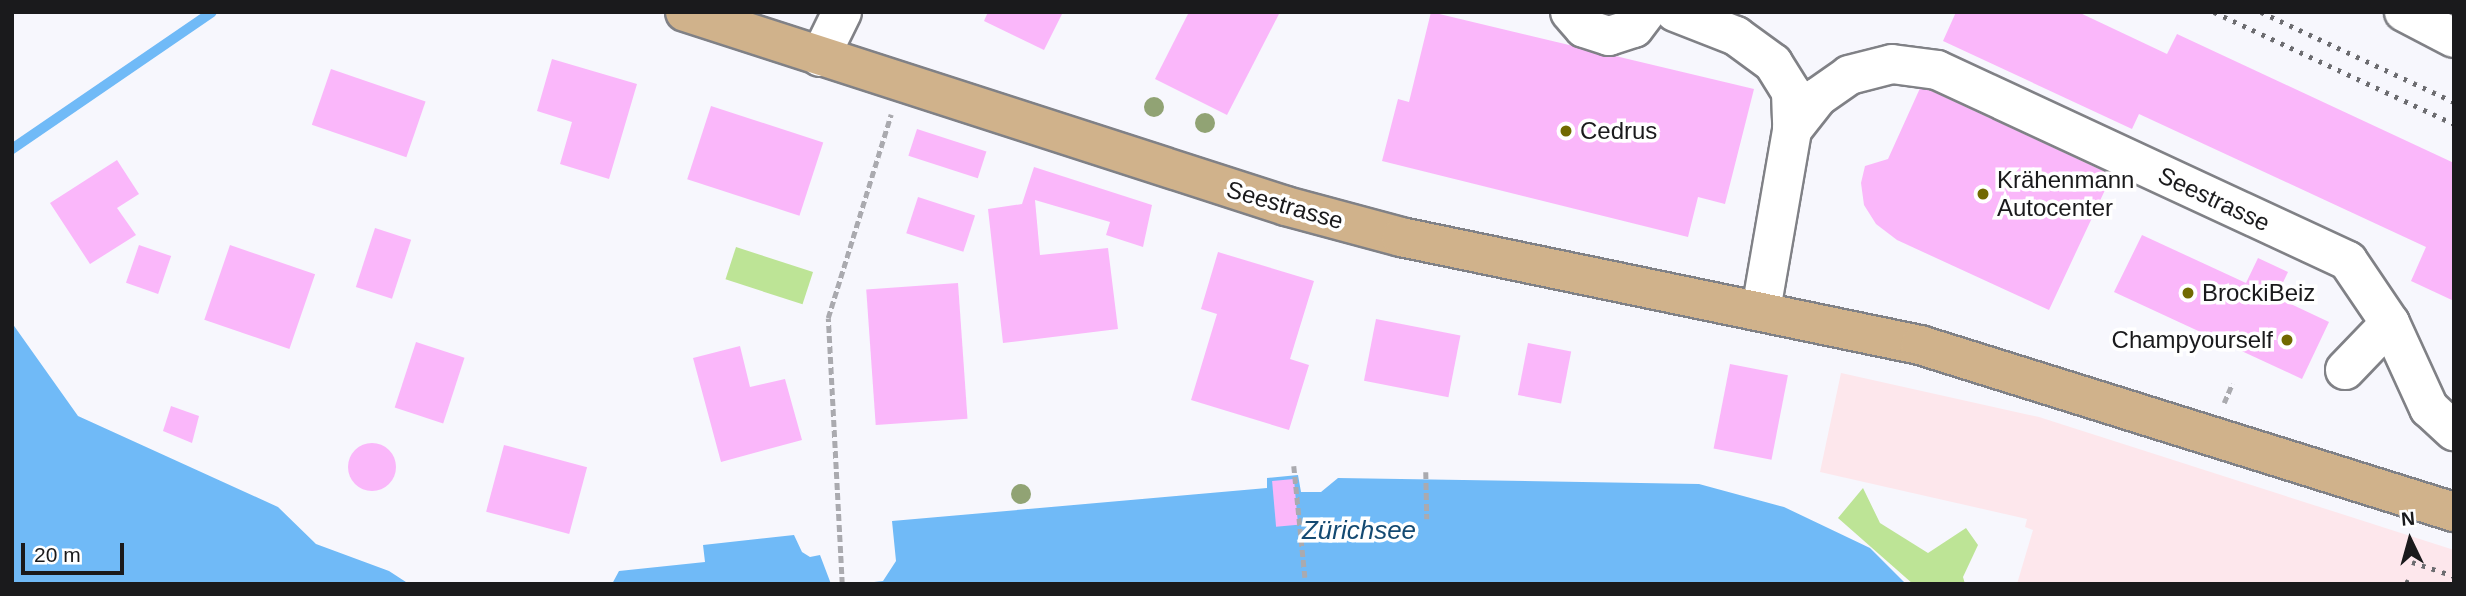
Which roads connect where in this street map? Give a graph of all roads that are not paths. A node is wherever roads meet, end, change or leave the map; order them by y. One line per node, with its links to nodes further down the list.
1 (685, 12): 8 (main road, Seestrasse)
2 (842, 12): 8 (street)
3 (1570, 12): 4 (street)
4 (1646, 12)
5 (1675, 12): 9 (street, Seestrasse)
6 (2404, 12): 7 (street)
7 (2454, 38)
8 (820, 57): 10 (main road, Seestrasse)
9 (1792, 130): 10 (street, Seestrasse); 11 (street, Seestrasse)
10 (1762, 310): 14 (main road, Seestrasse)
11 (2390, 323): 12 (street); 13 (street, Seestrasse)
12 (2345, 370)
13 (2454, 431)
14 (2454, 512)

